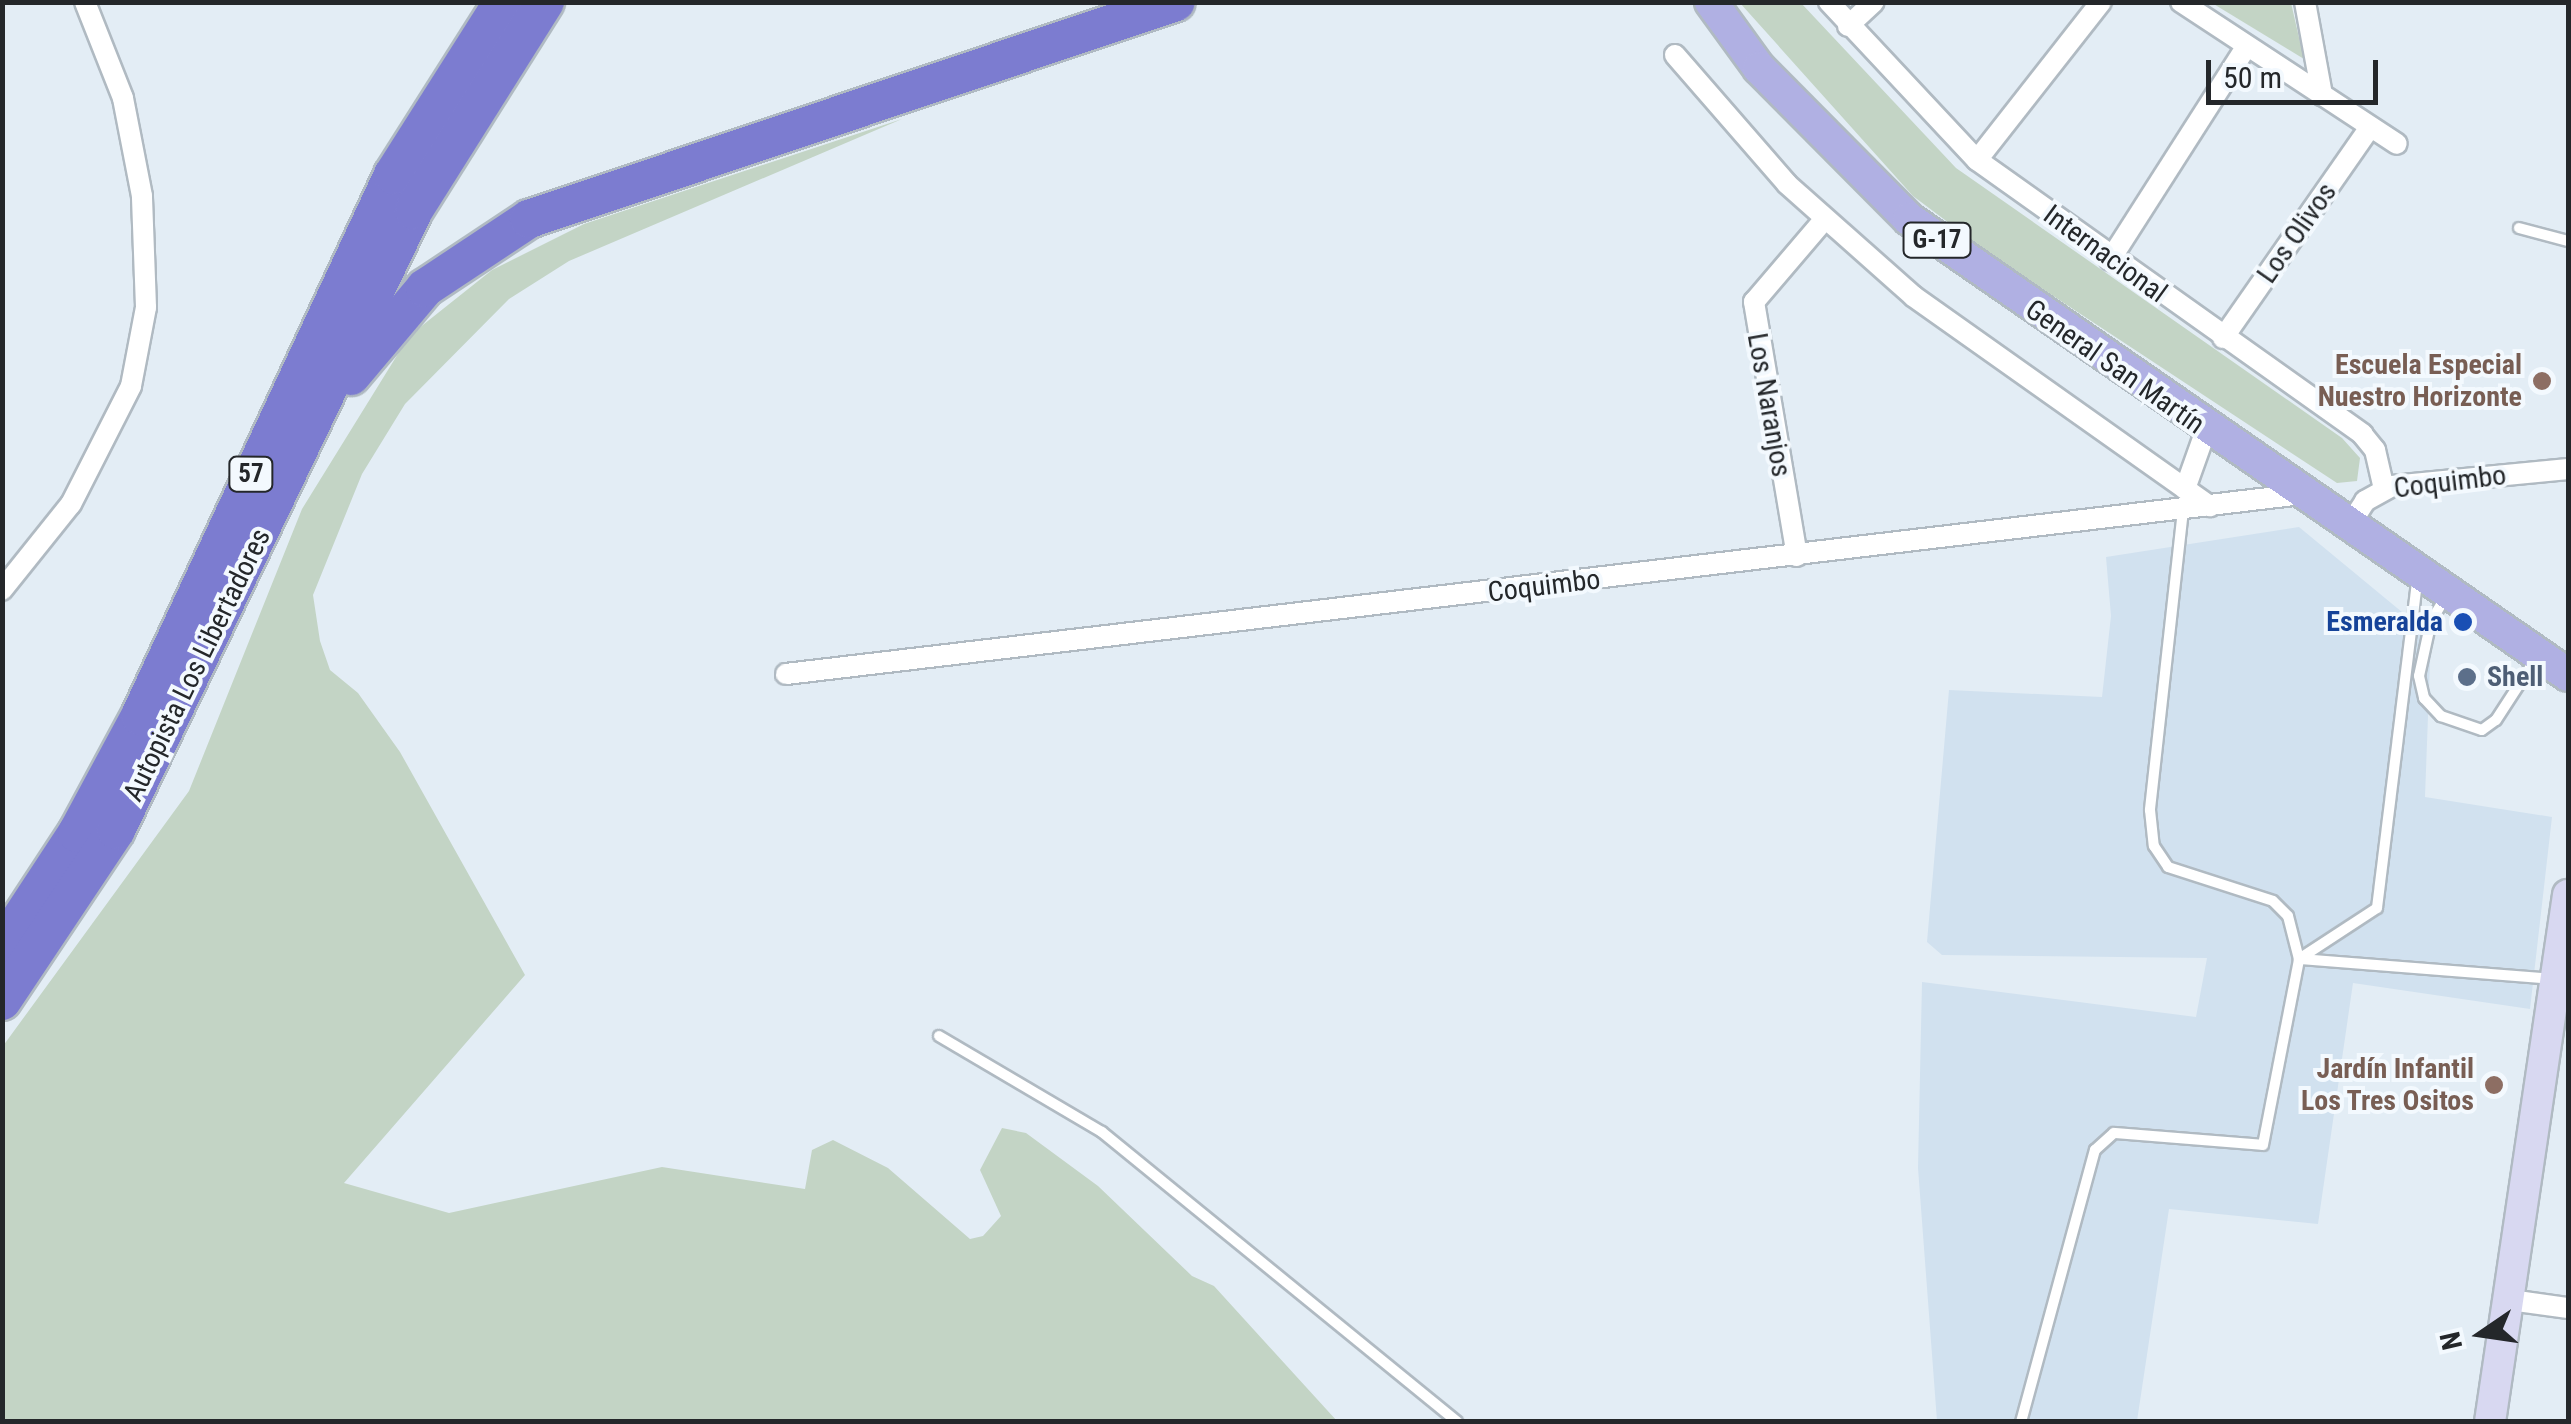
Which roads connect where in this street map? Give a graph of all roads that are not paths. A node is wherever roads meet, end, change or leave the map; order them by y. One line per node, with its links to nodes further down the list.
1 (85, 2): 32 (street)
2 (503, 2): 38 (highway, Autopista Los Libertadores / 57)
3 (546, 2): 24 (highway, Autopista Los Libertadores / 57)
4 (1176, 2): 24 (highway)
5 (1711, 2): 23 (main road, General San Martín / G-17)
6 (1829, 2): 11 (street, Internacional)
7 (1874, 2): 11 (street)
8 (2100, 2): 17 (street)
9 (2181, 2): 12 (street)
10 (2304, 2): 14 (street)
11 (1848, 26): 17 (street, Internacional)
12 (2246, 47): 14 (street); 21 (street)
13 (1676, 55): 18 (street)
14 (2322, 95): 15 (street)
15 (2370, 127): 16 (street); 22 (street, Los Olivos)
16 (2397, 144)
17 (1978, 160): 21 (street, Internacional)
18 (1825, 219): 28 (street); 30 (street, Los Naranjos)
19 (2519, 228): 20 (lane)
20 (2568, 241)
21 (2110, 260): 22 (street, Internacional)
22 (2224, 338): 26 (street, Internacional)
23 (2206, 430): 27 (main road, General San Martín / G-17); 28 (street)
24 (291, 466): 41 (highway, Autopista Los Libertadores / 57)
25 (2568, 469): 26 (street, Coquimbo)
26 (2384, 488): 29 (street, Coquimbo)
27 (2302, 494): 28 (street); 29 (main road, General San Martín / G-17)
28 (2184, 499): 30 (street, Coquimbo); 39 (lane)
29 (2349, 526): 31 (main road, General San Martín / G-17)
30 (1797, 556): 35 (street, Coquimbo)
31 (2418, 573): 33 (main road, General San Martín / G-17); 39 (lane)
32 (2, 590)
33 (2448, 594): 34 (main road, General San Martín / G-17); 34 (lane)
34 (2538, 655): 36 (main road, General San Martín / G-17)
35 (786, 674)
36 (2568, 676)
37 (2568, 895): 40 (street)
38 (2, 947)
39 (2299, 958): 40 (lane); 46 (lane)
40 (2555, 979): 43 (street)
41 (2, 1002)
42 (939, 1036): 45 (lane)
43 (2510, 1300): 44 (street); 47 (street)
44 (2568, 1308)
45 (1457, 1422)
46 (2022, 1422)
47 (2490, 1422)

